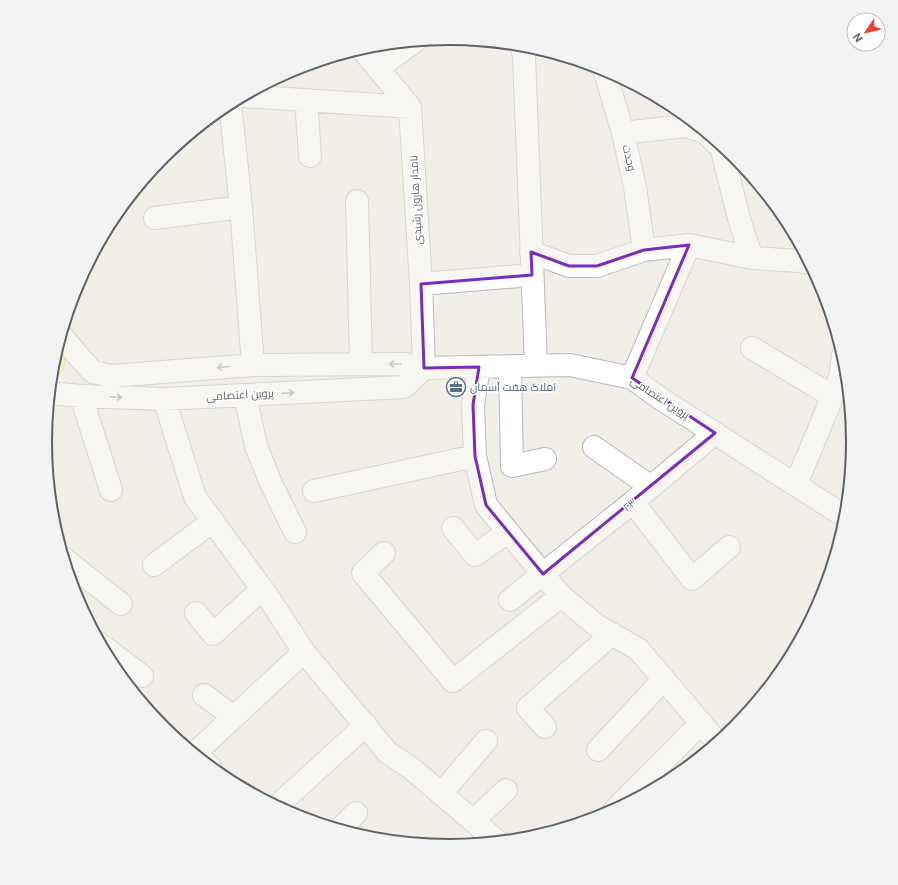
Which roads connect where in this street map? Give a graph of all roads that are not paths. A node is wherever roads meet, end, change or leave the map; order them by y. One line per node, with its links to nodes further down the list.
1 (406, 47): 4 (street)
2 (523, 52): 20 (street)
3 (367, 54): 4 (street)
4 (378, 68): 9 (street)
5 (607, 78): 12 (street, وحدت)
6 (275, 90): 7 (street); 8 (street)
7 (260, 93)
8 (306, 100): 9 (street); 14 (street)
9 (410, 107): 24 (street, نامدار هارون رشیدی)
10 (231, 110): 16 (street)
11 (692, 128): 12 (street)
12 (623, 133): 19 (street, وحدت)
13 (723, 155): 21 (street)
14 (310, 156)
15 (357, 201): 27 (street)
16 (241, 208): 17 (street); 28 (street)
17 (155, 218)
18 (689, 245): 19 (street); 21 (street); 34 (street)
19 (644, 250): 20 (street)
20 (531, 252): 23 (street)
21 (752, 258): 22 (street)
22 (803, 262)
23 (532, 275): 24 (street); 29 (street)
24 (421, 284): 32 (street, نامدار هارون رشیدی)
25 (65, 340): 28 (street, پروین اعتصامی, one-way to 25)
26 (752, 348): 38 (street)
27 (362, 364): 28 (street, پروین اعتصامی); 32 (street, پروین اعتصامی, one-way to 27)
28 (253, 365)
29 (536, 365): 31 (street, پروین اعتصامی); 34 (street, پروین اعتصامی)
30 (479, 366): 31 (street, پروین اعتصامی); 32 (street, پروین اعتصامی); 42 (street)
31 (510, 366): 43 (street)
32 (424, 368): 36 (street, پروین اعتصامی, one-way to 32)
33 (840, 374): 38 (street)
34 (632, 378): 40 (street, پروین اعتصامی)
35 (55, 394): 37 (street, پروین اعتصامی)
36 (245, 395): 39 (street, پروین اعتصامی); 52 (street)
37 (81, 396): 39 (street, پروین اعتصامی, one-way to 39); 46 (street)
38 (832, 396): 44 (street)
39 (164, 399): 50 (street)
40 (715, 433): 44 (street, پروین اعتصامی); 45 (street, ۲۳)
41 (594, 447): 45 (street)
42 (475, 456): 47 (street); 53 (street)
43 (545, 459)
44 (796, 484): 49 (street, پروین اعتصامی)
45 (651, 487): 48 (street, ۲۳)
46 (111, 490)
47 (314, 491)
48 (633, 502): 54 (street); 58 (street, ۲۳)
49 (840, 513)
50 (213, 521): 57 (street); 59 (street)
51 (453, 528): 53 (street)
52 (295, 532)
53 (508, 532): 58 (street)
54 (729, 547)
55 (384, 553): 60 (street)
56 (71, 565): 62 (street)
57 (154, 566)
58 (543, 574): 60 (street); 61 (street, ۲۳)
59 (262, 589): 63 (street); 65 (street)
60 (561, 596): 64 (street)
61 (510, 600)
62 (120, 604)
63 (196, 613)
64 (612, 634): 68 (street); 73 (street)
65 (304, 652): 70 (street); 72 (street)
66 (112, 653): 67 (street)
67 (142, 676)
68 (664, 680): 71 (street); 76 (street)
69 (204, 695): 70 (street)
70 (234, 717): 77 (street)
71 (701, 723): 74 (street); 80 (street)
72 (366, 725): 79 (street); 81 (street)
73 (545, 727)
74 (714, 738)
75 (486, 740): 79 (street)
76 (598, 750)
77 (203, 755)
78 (506, 790): 83 (street)
79 (441, 794): 83 (street)
80 (627, 798)
81 (281, 803)
82 (356, 813): 84 (street)
83 (473, 821): 85 (street)
84 (344, 825)
85 (493, 838)

